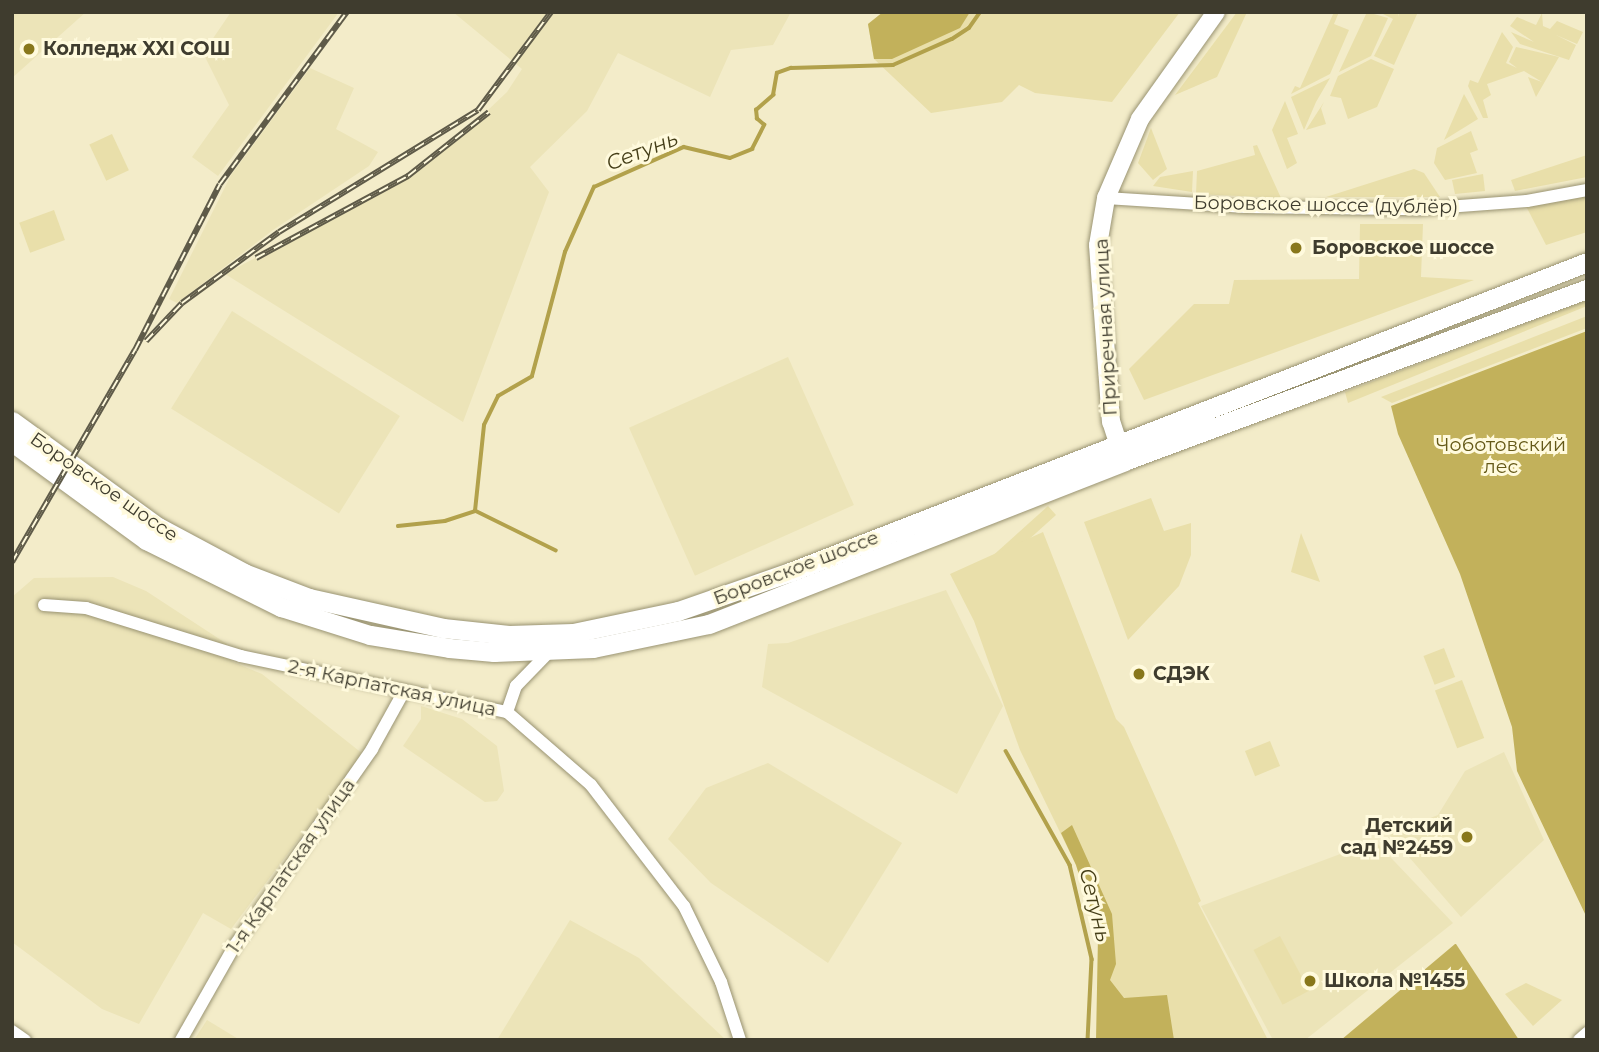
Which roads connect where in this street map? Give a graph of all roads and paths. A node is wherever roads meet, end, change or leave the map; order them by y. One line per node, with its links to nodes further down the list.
1 (1216, 12): 3 (street, Приречная улица)
2 (1587, 190): 3 (street, Боровское шоссе (дублёр))
3 (1106, 198): 8 (street, Приречная улица)
4 (1587, 262): 8 (main road, Боровское шоссе)
5 (1587, 289): 9 (main road, Боровское шоссе)
6 (12, 421): 8 (main road, Боровское шоссе)
7 (12, 442): 11 (main road, Боровское шоссе)
8 (1116, 442): 9 (street, Приречная улица)
9 (1124, 461): 11 (main road, Боровское шоссе)
10 (44, 605): 12 (street, 2-я Карпатская улица)
11 (550, 651): 13 (street)
12 (403, 693): 13 (street, 2-я Карпатская улица); 17 (street, 1-я Карпатская улица)
13 (507, 712): 18 (street, 2-я Карпатская улица)
14 (12, 1031): 16 (street)
15 (1587, 1033): 19 (street)
16 (24, 1040)
17 (181, 1040)
18 (740, 1040)
19 (1579, 1040)

